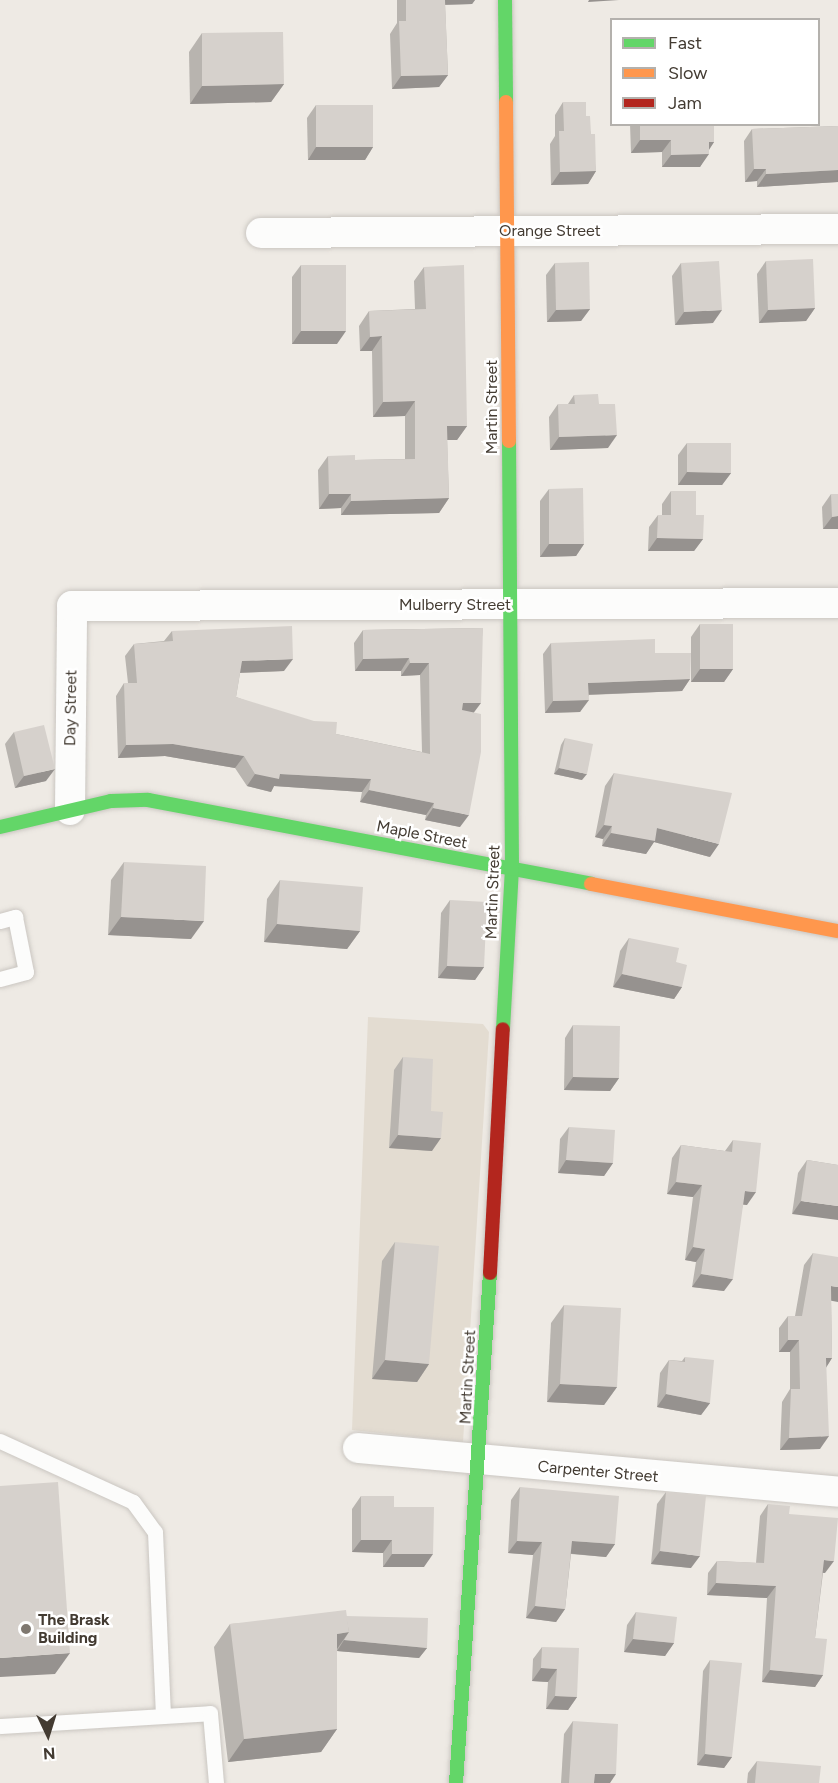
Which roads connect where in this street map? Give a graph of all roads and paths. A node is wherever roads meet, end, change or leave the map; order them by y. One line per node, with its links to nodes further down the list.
1 (505, 0): 3 (street, Martin Street)
2 (838, 229): 3 (street, Orange Street)
3 (507, 231): 4 (street, Orange Street); 6 (street, Martin Street)
4 (261, 233)
5 (838, 603): 6 (street, Mulberry Street)
6 (510, 604): 7 (street, Mulberry Street); 10 (street, Martin Street)
7 (72, 606): 8 (street, Day Street)
8 (70, 810): 9 (street, Maple Street); 10 (street, Maple Street)
9 (0, 827)
10 (512, 869): 12 (street, Maple Street); 16 (street, Martin Street)
11 (0, 921): 13 (lane)
12 (838, 931)
13 (0, 979)
14 (0, 1441): 18 (lane)
15 (358, 1448): 16 (street, Carpenter Street)
16 (480, 1462): 17 (street, Carpenter Street); 21 (street, Martin Street)
17 (838, 1492)
18 (163, 1716): 19 (lane); 20 (lane)
19 (0, 1726)
20 (216, 1783)
21 (456, 1783)

